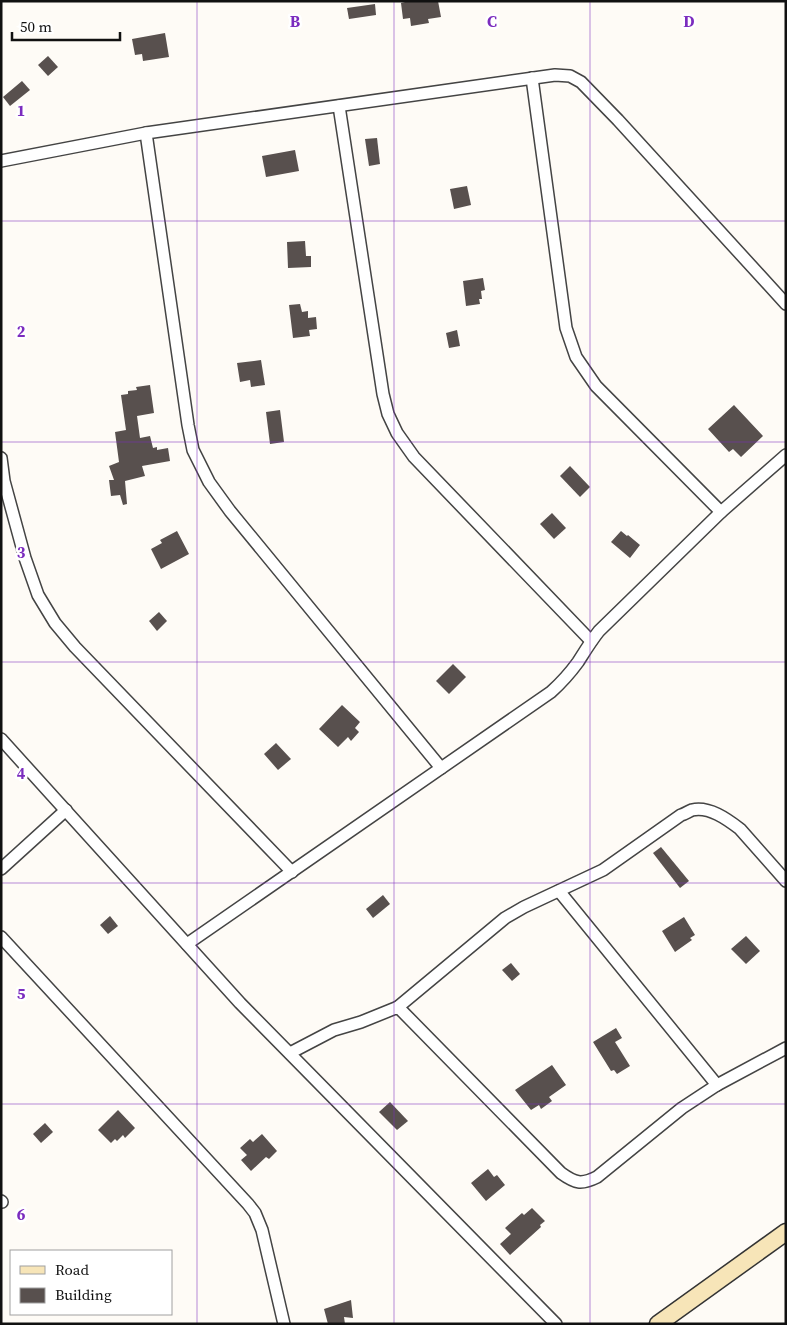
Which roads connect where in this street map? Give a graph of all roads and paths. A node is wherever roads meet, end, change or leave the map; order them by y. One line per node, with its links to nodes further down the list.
1 (532, 78): 2 (street); 5 (street); 8 (street)
2 (339, 106): 3 (street); 9 (street)
3 (146, 133): 4 (street); 11 (street)
4 (1, 161)
5 (786, 304)
6 (786, 455): 8 (street)
7 (1, 458): 14 (street)
8 (721, 512): 9 (street)
9 (591, 641): 11 (street)
10 (1, 739): 12 (street)
11 (441, 768): 14 (street)
12 (66, 810): 13 (street); 18 (street)
13 (1, 869)
14 (292, 872): 18 (street)
15 (786, 881): 16 (street)
16 (559, 892): 19 (street); 22 (street)
17 (1, 937): 24 (street)
18 (187, 944): 21 (street)
19 (398, 1008): 21 (street); 22 (street)
20 (786, 1048): 22 (street)
21 (290, 1053): 25 (street)
22 (717, 1085)
23 (786, 1232): 26 (street)
24 (284, 1324)
25 (556, 1324)
26 (658, 1324)

